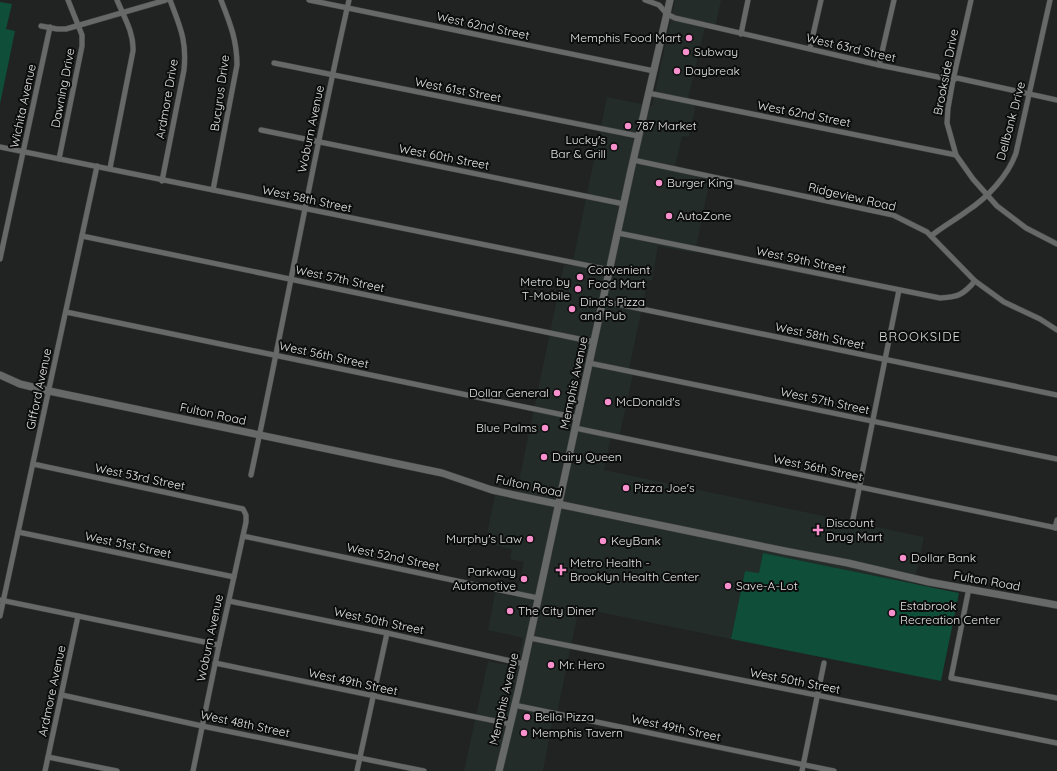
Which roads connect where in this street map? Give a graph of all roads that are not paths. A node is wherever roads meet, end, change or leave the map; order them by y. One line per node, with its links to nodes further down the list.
1 (68, 0): 18 (street, Dawning Drive)
2 (117, 0): 16 (street)
3 (166, 0): 16 (street)
4 (170, 0): 41 (street, Ardmore Drive)
5 (221, 0): 42 (street, Bucyrus Drive)
6 (309, 0): 15 (street, West 62nd Street)
7 (349, 0): 15 (street, Woburn Avenue)
8 (645, 0): 17 (street, West 63rd Street)
9 (670, 0): 17 (main road, Memphis Avenue)
10 (748, 0): 21 (street)
11 (821, 0): 22 (street)
12 (894, 0): 24 (street)
13 (971, 0): 27 (street, Brookside Drive)
14 (1050, 0): 29 (street, Dellbank Drive)
15 (347, 8): 25 (street, West 62nd Street); 26 (street, Woburn Avenue)
16 (123, 13): 18 (street); 40 (street)
17 (667, 14): 21 (street, West 63rd Street); 25 (main road, Memphis Avenue)
18 (77, 25): 20 (street); 37 (street, Dawning Drive)
19 (41, 26): 20 (street)
20 (50, 28): 35 (street, Wichita Avenue)
21 (741, 34): 22 (street, West 63rd Street)
22 (810, 48): 24 (street, West 63rd Street)
23 (274, 63): 26 (street, West 61st Street)
24 (879, 65): 27 (street, West 63rd Street)
25 (654, 71): 28 (main road, Memphis Avenue)
26 (332, 75): 32 (street, West 61st Street); 33 (street, Woburn Avenue)
27 (953, 80): 29 (street, West 63rd Street); 36 (street, Brookside Drive)
28 (648, 93): 32 (main road, Memphis Avenue); 36 (street, West 62nd Street)
29 (1029, 94): 30 (street, West 63rd Street); 43 (street, Dellbank Drive)
30 (1057, 100)
31 (261, 130): 33 (street, West 60th Street)
32 (638, 136): 38 (main road, Memphis Avenue)
33 (318, 142): 44 (street, West 60th Street); 45 (street, Woburn Avenue)
34 (0, 147): 35 (street, West 58th Street)
35 (23, 151): 37 (street, West 58th Street); 50 (street, Wichita Avenue)
36 (956, 155): 43 (street, Brookside Drive)
37 (59, 159): 39 (street, West 58th Street)
38 (633, 160): 44 (main road, Memphis Avenue); 48 (street, Ridgeview Road)
39 (97, 166): 40 (street, West 58th Street); 47 (street, Gifford Avenue)
40 (110, 168): 41 (street, West 58th Street)
41 (162, 181): 42 (street, West 58th Street)
42 (213, 190): 45 (street, West 58th Street)
43 (986, 195): 48 (street, Dellbank Drive); 49 (street, Brookside Drive)
44 (624, 204): 46 (main road, Memphis Avenue)
45 (305, 209): 51 (street, West 58th Street); 52 (street, Woburn Avenue)
46 (618, 233): 51 (main road, Memphis Avenue); 54 (street, West 59th Street)
47 (82, 236): 52 (street, West 57th Street); 56 (street, Gifford Avenue)
48 (931, 236): 53 (street, Ridgeview Road)
49 (1057, 244)
50 (0, 258)
51 (610, 270): 55 (main road, Memphis Avenue)
52 (292, 279): 58 (street, West 57th Street); 59 (street, Woburn Avenue)
53 (975, 282): 54 (street, West 59th Street); 57 (street, Ridgeview Road)
54 (899, 290): 60 (street)
55 (603, 301): 58 (main road, Memphis Avenue); 60 (street, West 58th Street)
56 (66, 312): 59 (street, West 56th Street); 63 (street, Gifford Avenue)
57 (1057, 330)
58 (594, 342): 61 (main road, Memphis Avenue)
59 (276, 356): 65 (street, West 56th Street); 68 (street, Woburn Avenue)
60 (885, 359): 64 (street, West 58th Street); 66 (street)
61 (590, 363): 65 (main road, Memphis Avenue); 66 (street, West 57th Street)
62 (0, 375): 63 (main road, Fulton Road)
63 (49, 391): 68 (main road, Fulton Road); 70 (street, Gifford Avenue)
64 (1057, 395)
65 (578, 418): 67 (main road, Memphis Avenue)
66 (872, 421): 69 (street, West 57th Street); 72 (street)
67 (575, 428): 72 (street, West 56th Street); 73 (main road, Memphis Avenue)
68 (259, 435): 71 (street, Woburn Avenue); 73 (main road, Fulton Road)
69 (1057, 460)
70 (33, 464): 74 (street, West 53rd Street); 78 (street, Gifford Avenue)
71 (251, 475)
72 (858, 487): 75 (street); 77 (street, West 56th Street)
73 (558, 504): 81 (main road, Fulton Road); 82 (main road, Memphis Avenue)
74 (243, 509): 79 (street, Woburn Avenue)
75 (852, 519)
76 (1057, 520): 77 (street)
77 (1056, 528)
78 (18, 532): 80 (street, West 51st Street); 83 (street, Gifford Avenue)
79 (243, 536): 80 (street, Woburn Avenue); 82 (street, West 52nd Street)
80 (234, 577): 84 (street, Woburn Avenue)
81 (969, 588): 85 (main road, Fulton Road); 97 (street)
82 (538, 598): 89 (main road, Memphis Avenue)
83 (2, 600): 86 (street, Gifford Avenue); 87 (street)
84 (229, 601): 88 (street, West 50th Street); 90 (street, Woburn Avenue)
85 (1057, 605)
86 (0, 616)
87 (78, 616): 90 (street); 94 (street, Ardmore Avenue)
88 (387, 633): 93 (street, West 50th Street); 96 (street)
89 (530, 638): 93 (main road, Memphis Avenue); 95 (street, West 50th Street)
90 (219, 645): 91 (street, Woburn Avenue)
91 (215, 663): 96 (street, West 49th Street); 100 (street, Woburn Avenue)
92 (824, 663): 95 (street)
93 (524, 664): 98 (main road, Memphis Avenue)
94 (62, 695): 100 (street, West 48th Street); 102 (street, Ardmore Avenue)
95 (817, 695): 101 (street, West 50th Street); 104 (street)
96 (373, 696): 99 (street, West 49th Street); 103 (street)
97 (1057, 698)
98 (514, 705): 99 (main road, Memphis Avenue); 104 (street, West 49th Street)
99 (510, 724): 110 (main road, Memphis Avenue)
100 (202, 726): 103 (street, West 48th Street); 107 (street, Woburn Avenue)
101 (1057, 743)
102 (48, 757): 105 (street, Ardmore Avenue); 106 (street)
103 (360, 758): 108 (street); 109 (street, West 48th Street)
104 (803, 765): 111 (street); 112 (street, West 49th Street)
105 (45, 771)
106 (117, 771)
107 (193, 771)
108 (357, 771)
109 (424, 771)
110 (499, 771)
111 (802, 771)
112 (834, 771)

